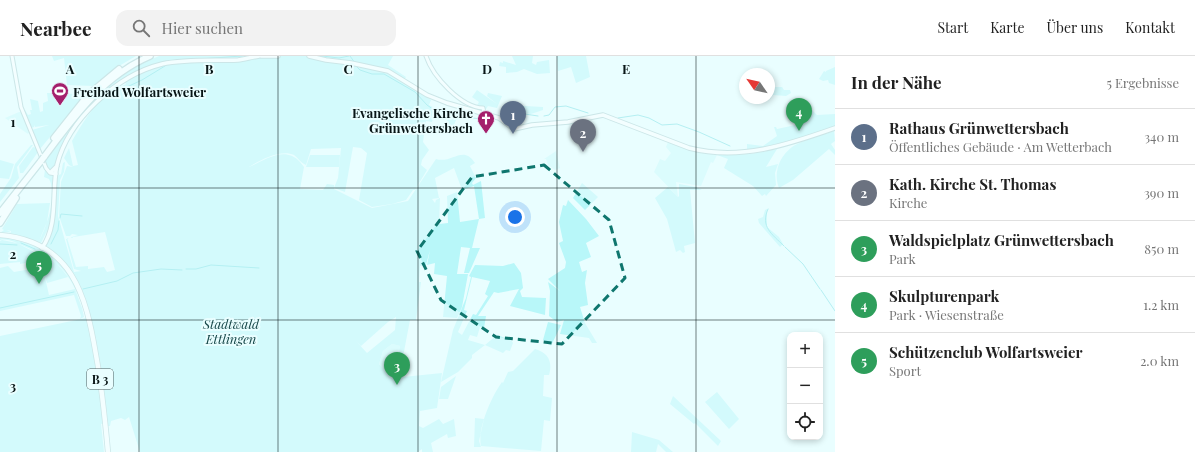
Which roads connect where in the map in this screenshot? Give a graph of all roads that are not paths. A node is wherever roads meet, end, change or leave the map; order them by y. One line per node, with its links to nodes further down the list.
1 (12, 56): 12 (street)
2 (141, 56): 10 (highway)
3 (150, 56): 10 (highway)
4 (260, 56): 5 (main road); 11 (main road)
5 (278, 56)
6 (309, 56): 8 (main road)
7 (426, 56): 8 (street)
8 (484, 112): 9 (main road)
9 (835, 127)
10 (42, 157): 14 (highway); 16 (highway)
11 (58, 165): 13 (main road); 15 (main road)
12 (47, 170): 13 (street); 15 (street)
13 (52, 172): 15 (street)
14 (30, 174): 17 (highway); 18 (highway)
15 (56, 174): 20 (main road)
16 (0, 207)
17 (0, 213)
18 (0, 223)
19 (0, 235): 20 (main road, B 3)
20 (42, 246): 21 (main road, B 3)
21 (108, 452)

